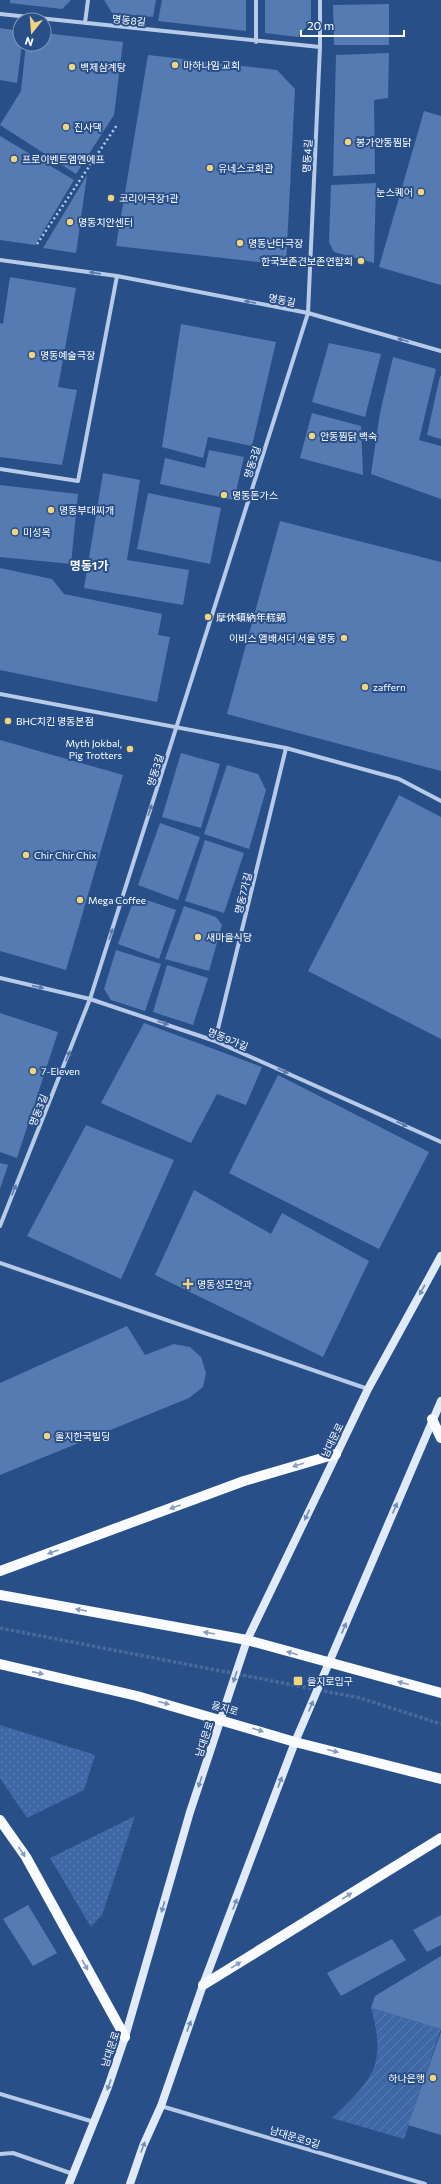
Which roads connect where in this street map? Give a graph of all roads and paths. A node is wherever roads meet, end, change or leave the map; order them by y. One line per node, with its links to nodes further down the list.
1 (88, 0): 5 (street)
2 (256, 0): 6 (street)
3 (320, 0): 7 (street, 명동4길)
4 (0, 14): 5 (street, 명동8길)
5 (85, 23): 6 (street, 명동8길)
6 (256, 42): 7 (street, 명동8길)
7 (320, 47): 12 (street, 명동4길)
8 (117, 125): 10 (path)
9 (0, 260): 10 (street, 명동길)
10 (24, 263): 11 (street, 명동길, one-way to 10)
11 (117, 276): 12 (street, 명동길, one-way to 11); 14 (street)
12 (308, 313): 13 (street, 명동길, one-way to 12); 16 (street, 명동3길)
13 (441, 351)
14 (0, 469)
15 (0, 694): 16 (street)
16 (176, 728): 17 (street); 20 (street, 명동3길, one-way to 16)
17 (286, 748): 18 (street); 21 (street, 명동7가길)
18 (441, 801)
19 (0, 978): 20 (street, 명동9가길, one-way to 20)
20 (90, 999): 21 (street, 명동9가길, one-way to 21); 23 (street, 명동3길, one-way to 20)
21 (215, 1041): 22 (street, 명동9가길, one-way to 22)
22 (441, 1142)
23 (0, 1226)
24 (441, 1256): 26 (main road, 남대문로, one-way to 26)
25 (0, 1263): 26 (street)
26 (368, 1389): 30 (main road, 남대문로)
27 (441, 1401): 28 (main road)
28 (432, 1419): 29 (main road); 35 (main road, one-way to 28)
29 (441, 1438)
30 (336, 1454): 31 (main road, one-way to 31); 33 (main road, 남대문로, one-way to 33)
31 (0, 1571)
32 (0, 1595): 33 (main road, one-way to 32)
33 (247, 1640): 35 (main road, one-way to 33); 37 (main road, 남대문로, one-way to 37)
34 (0, 1664): 37 (main road, 을지로, one-way to 37)
35 (329, 1664): 36 (main road, one-way to 35); 38 (main road, one-way to 35)
36 (441, 1693)
37 (221, 1719): 38 (main road, 을지로, one-way to 38); 43 (main road, 남대문로, one-way to 43)
38 (295, 1742): 39 (main road, 을지로, one-way to 39); 42 (main road, one-way to 38)
39 (441, 1779)
40 (0, 1820): 43 (main road, one-way to 43)
41 (441, 1838): 42 (main road, one-way to 41)
42 (203, 1985): 45 (main road, one-way to 42)
43 (125, 2037): 46 (main road, 남대문로, one-way to 46)
44 (0, 2094): 46 (street)
45 (161, 2106): 50 (main road, one-way to 45); 51 (street, 남대문로9길)
46 (94, 2122): 48 (main road, 남대문로)
47 (0, 2154): 48 (street)
48 (73, 2174): 49 (main road, 남대문로)
49 (69, 2184)
50 (130, 2184)
51 (425, 2184)

